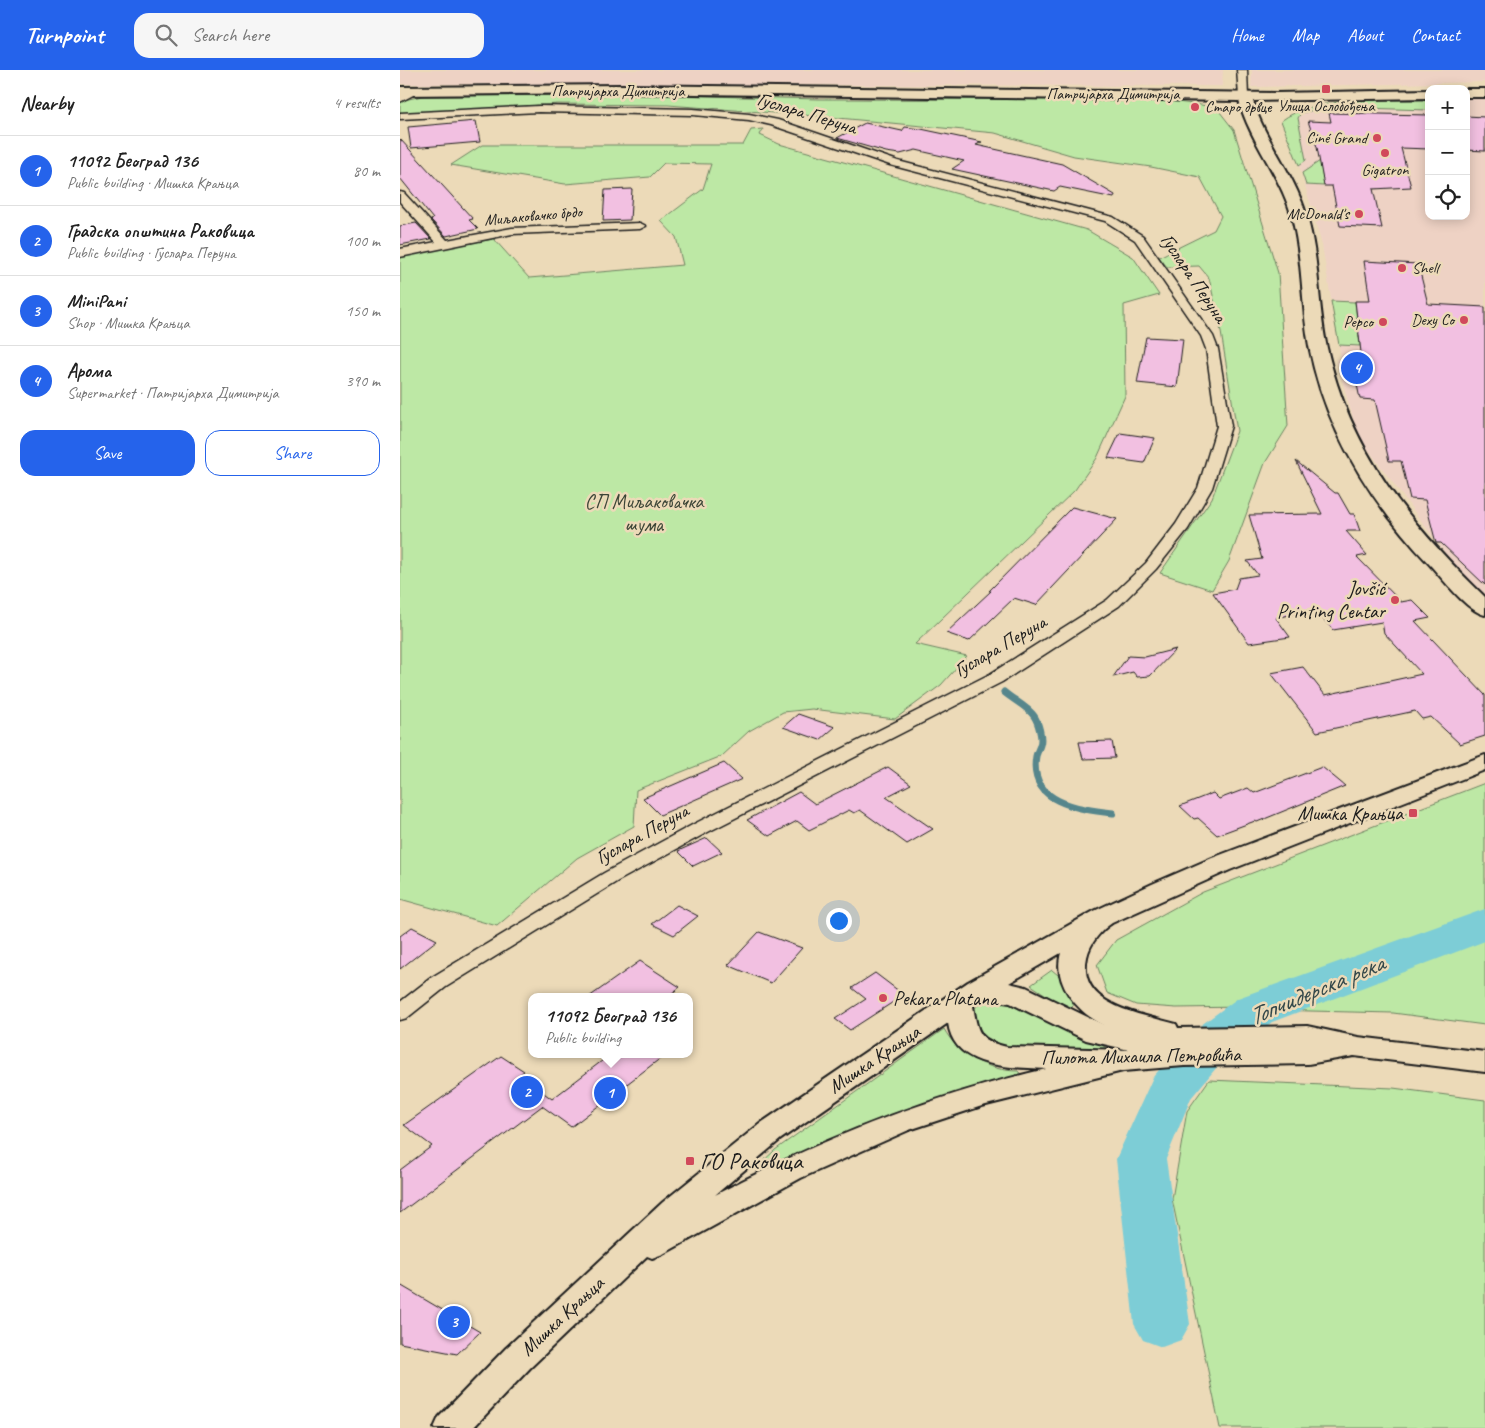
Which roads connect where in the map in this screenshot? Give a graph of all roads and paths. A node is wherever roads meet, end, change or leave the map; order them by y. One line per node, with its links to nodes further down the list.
1 (1242, 70): 7 (street)
2 (406, 91): 5 (main road, Патријарха Димитрија); 9 (street)
3 (1470, 93): 4 (main road)
4 (1485, 93)
5 (1177, 94): 7 (main road, Патријарха Димитрија); 11 (main road)
6 (1425, 94): 8 (main road)
7 (1244, 96): 8 (main road, Патријарха Димитрија); 11 (main road)
8 (1352, 96): 11 (main road)
9 (400, 99)
10 (400, 116): 20 (street, Гуслара Перуна)
11 (1253, 121): 16 (main road)
12 (400, 195): 14 (street)
13 (640, 226): 14 (street, Миљаковачко брдо)
14 (444, 244): 15 (street, Миљаковачко брдо)
15 (400, 253)
16 (1485, 609)
17 (1485, 762): 18 (main road, Мишка Крањца)
18 (1093, 923): 19 (main road, Мишка Крањца); 21 (main road)
19 (968, 996): 21 (main road, Пилота Михаила Петровића); 23 (main road, Пилота Михаила Петровића); 25 (main road, Мишка Крањца)
20 (400, 1013)
21 (1187, 1036): 22 (main road, Пилота Михаила Петровића)
22 (1358, 1047): 23 (main road, Пилота Михаила Петровића); 24 (main road, Пилота Михаила Петровића)
23 (1123, 1061): 25 (main road)
24 (1485, 1062)
25 (608, 1272): 26 (main road, Мишка Крањца)
26 (451, 1428)

